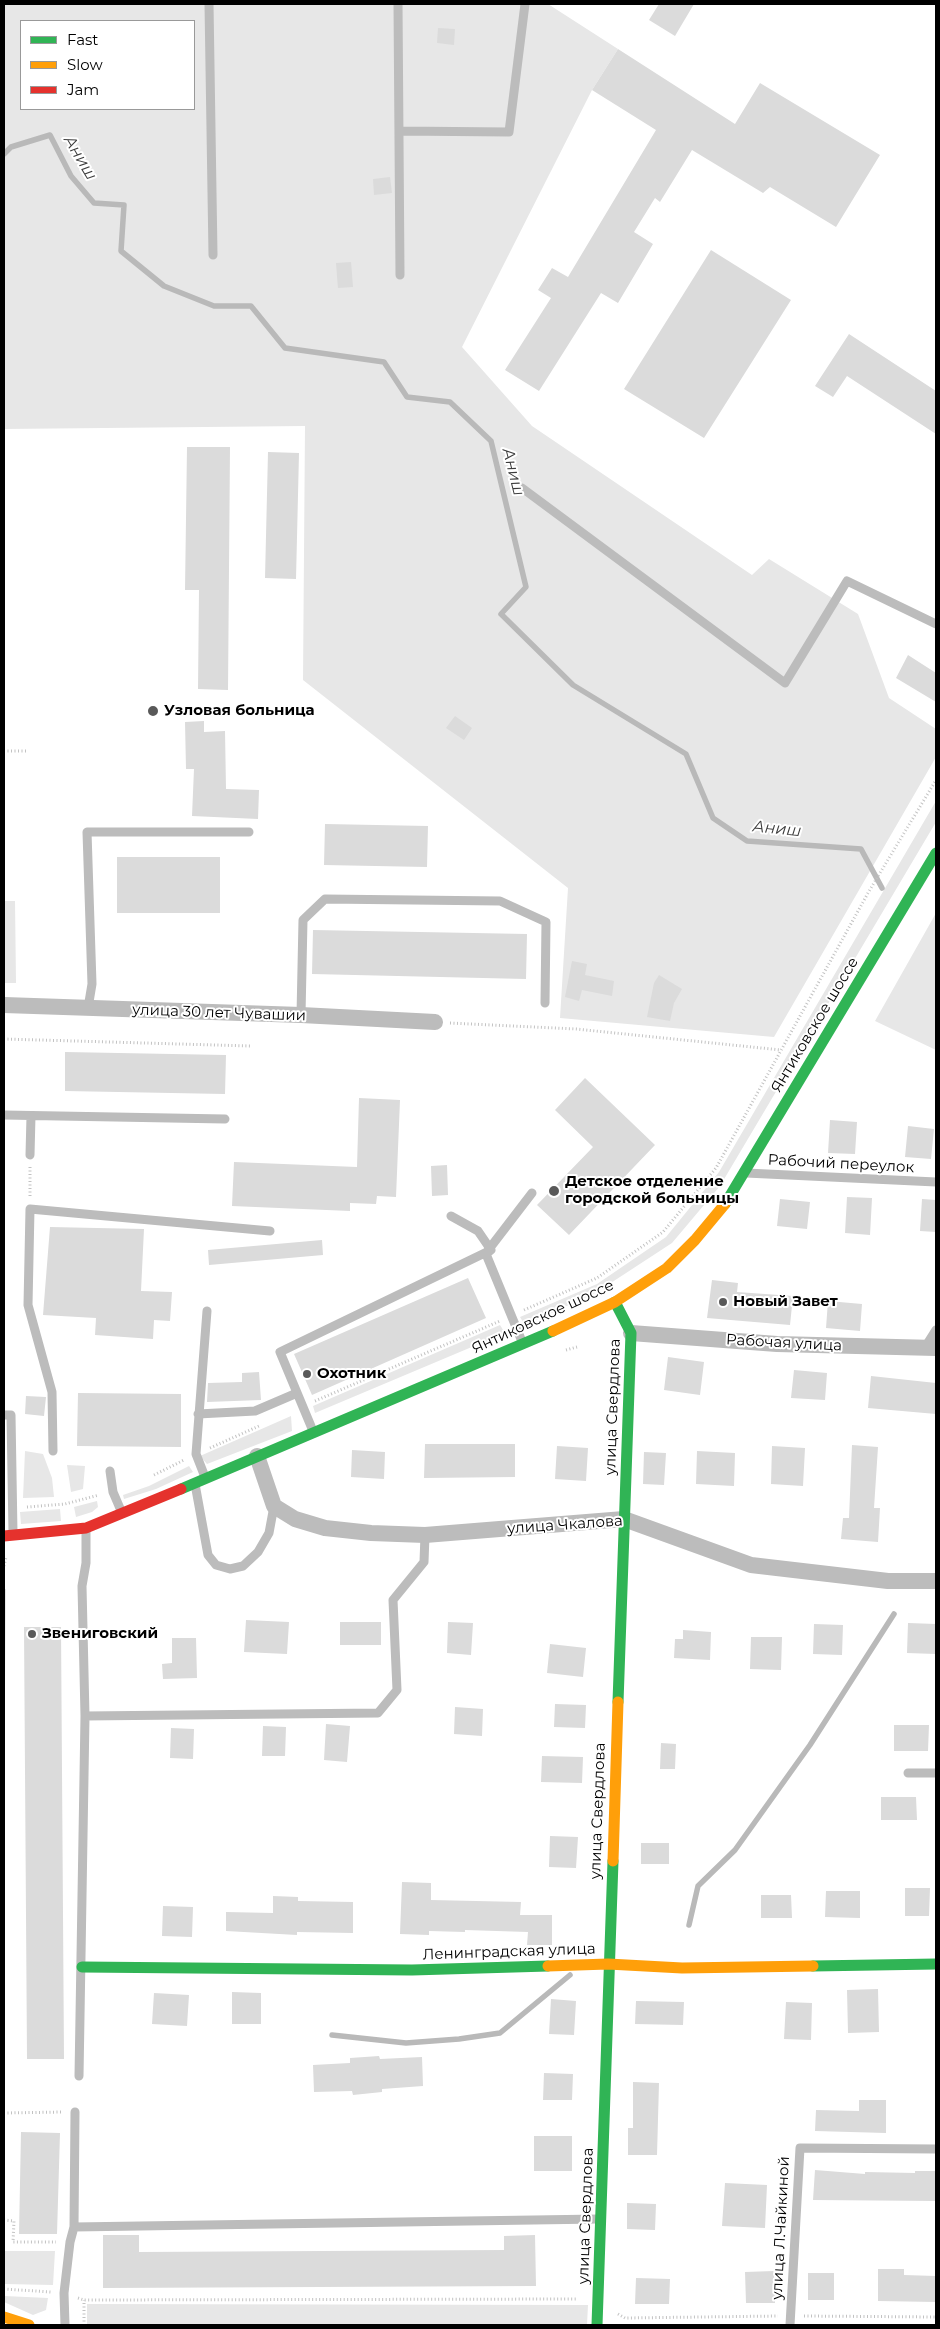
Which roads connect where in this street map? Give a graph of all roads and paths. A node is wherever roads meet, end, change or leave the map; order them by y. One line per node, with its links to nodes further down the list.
1 (209, 4): 5 (lane)
2 (398, 4): 4 (lane)
3 (525, 4): 4 (lane)
4 (399, 131): 6 (lane)
5 (213, 255)
6 (400, 275)
7 (522, 488): 8 (lane)
8 (936, 624)
9 (4, 751): 10 (path)
10 (28, 751)
11 (936, 780): 21 (path)
12 (249, 832): 16 (lane)
13 (936, 853): 26 (street, Янтиковское шоссе)
14 (545, 1003): 17 (lane)
15 (4, 1005): 16 (street, улица 30 лет Чувашии)
16 (88, 1008): 17 (street, улица 30 лет Чувашии)
17 (300, 1015): 18 (street, улица 30 лет Чувашии)
18 (435, 1022): 21 (path)
19 (4, 1039): 20 (path)
20 (250, 1046)
21 (781, 1050): 35 (path)
22 (4, 1115): 23 (lane)
23 (31, 1116): 24 (lane); 25 (lane)
24 (225, 1119)
25 (30, 1155): 29 (path)
26 (744, 1173): 27 (lane, Рабочий переулок); 33 (street, Янтиковское шоссе)
27 (936, 1182)
28 (532, 1193): 32 (lane)
29 (30, 1209): 31 (lane); 46 (lane)
30 (451, 1216): 32 (lane)
31 (270, 1230)
32 (491, 1250): 35 (lane); 40 (lane)
33 (615, 1302): 37 (street, улица Свердлова); 38 (street, Янтиковское шоссе)
34 (207, 1311): 42 (lane)
35 (510, 1317): 38 (lane); 41 (path)
36 (936, 1330): 39 (lane)
37 (631, 1333): 39 (street, Рабочая улица); 56 (street, улица Свердлова)
38 (523, 1344): 45 (street, Янтиковское шоссе)
39 (930, 1349)
40 (297, 1393): 41 (lane); 42 (lane)
41 (302, 1406): 45 (lane)
42 (198, 1414): 47 (lane)
43 (4, 1415): 54 (lane)
44 (267, 1422): 47 (path)
45 (313, 1432): 48 (street, Янтиковское шоссе)
46 (53, 1451)
47 (196, 1454): 50 (path); 51 (lane)
48 (257, 1456): 51 (street, Янтиковское шоссе); 53 (street)
49 (110, 1471): 52 (lane)
50 (152, 1476)
51 (200, 1480): 53 (lane); 55 (street, Янтиковское шоссе)
52 (113, 1492): 54 (path); 55 (lane)
53 (274, 1506): 58 (street, улица Чкалова)
54 (12, 1509): 59 (lane)
55 (122, 1514): 57 (street, Янтиковское шоссе)
56 (624, 1519): 58 (street, улица Чкалова); 60 (street, улица Чкалова); 64 (street, улица Свердлова)
57 (86, 1528): 59 (street); 61 (lane)
58 (426, 1535): 61 (lane)
59 (8, 1536)
60 (936, 1581)
61 (85, 1716): 66 (lane)
62 (908, 1773): 63 (lane)
63 (936, 1773)
64 (608, 1964): 65 (street, Ленинградская улица); 66 (street, Ленинградская улица); 71 (street, улица Свердлова)
65 (936, 1964)
66 (82, 1968): 67 (lane)
67 (79, 2076)
68 (75, 2112): 69 (path); 73 (lane)
69 (4, 2113)
70 (936, 2149): 81 (lane, улица Л.Чайкиной)
71 (602, 2219): 73 (lane); 77 (street, улица Свердлова)
72 (4, 2220): 74 (path)
73 (74, 2227): 74 (lane)
74 (70, 2242): 76 (lane)
75 (4, 2289): 76 (path)
76 (64, 2293): 78 (path); 83 (lane)
77 (598, 2299): 78 (path); 81 (path); 85 (street, улица Свердлова)
78 (84, 2300): 84 (path)
79 (4, 2317): 82 (street)
80 (936, 2317): 81 (path)
81 (790, 2321)
82 (29, 2325)
83 (65, 2325)
84 (84, 2325)
85 (597, 2325)

